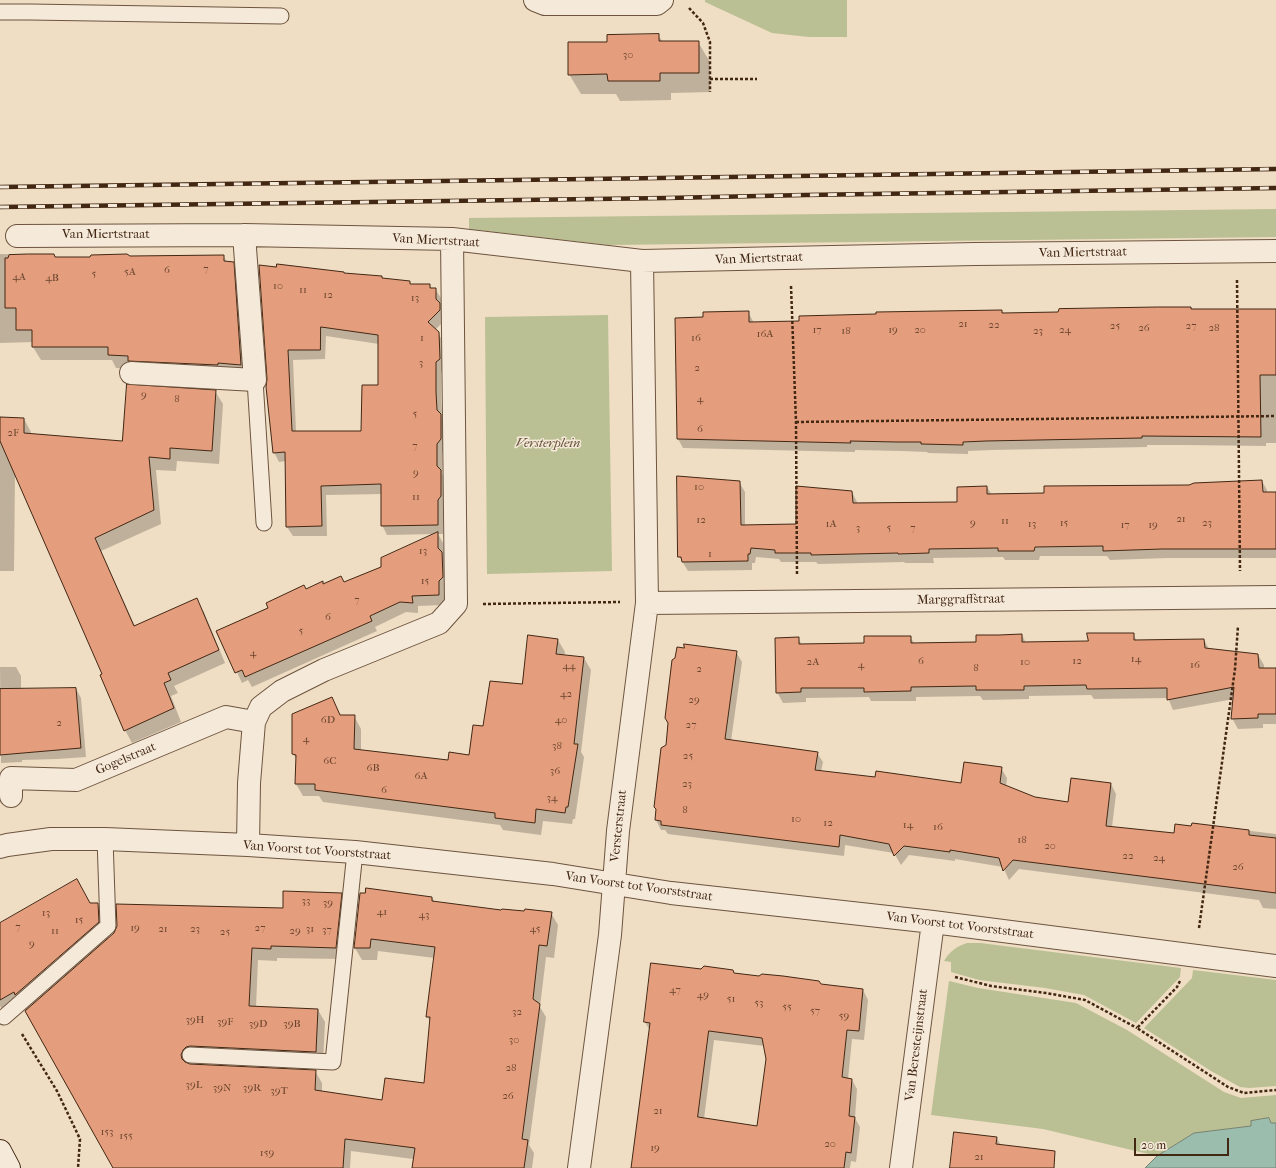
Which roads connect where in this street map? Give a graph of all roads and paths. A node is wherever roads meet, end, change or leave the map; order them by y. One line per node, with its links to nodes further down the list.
1 (535, 0): 2 (street)
2 (662, 0)
3 (687, 6): 6 (path)
4 (0, 12): 5 (lane)
5 (281, 16)
6 (710, 79): 7 (path); 8 (path)
7 (757, 79)
8 (710, 92)
9 (244, 235): 10 (street, Van Miertstraat); 11 (street, Van Miertstraat); 16 (street)
10 (17, 236)
11 (452, 239): 14 (street, Van Miertstraat); 23 (street)
12 (1276, 251): 13 (street, Van Miertstraat)
13 (791, 258): 14 (street, Van Miertstraat); 18 (path)
14 (642, 261): 22 (street)
15 (131, 373): 16 (street)
16 (255, 380): 19 (lane)
17 (1276, 416): 18 (path)
18 (796, 422): 21 (path)
19 (264, 523)
20 (1276, 597): 21 (street, Marggraffstraat)
21 (797, 601): 22 (street, Marggraffstraat)
22 (647, 603): 23 (path); 30 (street, Versterstraat)
23 (456, 604): 24 (street)
24 (254, 722): 25 (street, Gogelstraat); 27 (street)
25 (11, 796)
26 (105, 839): 27 (street, Van Voorst tot Voorststraat); 28 (street, Van Voorst tot Voorststraat); 35 (lane)
27 (248, 845): 29 (street, Van Voorst tot Voorststraat)
28 (0, 847)
29 (355, 852): 30 (street, Van Voorst tot Voorststraat); 37 (lane)
30 (613, 884): 31 (street, Van Voorst tot Voorststraat); 42 (street, Versterstraat)
31 (933, 922): 32 (street, Van Voorst tot Voorststraat); 34 (street, Van Beresteijnstraat)
32 (1191, 955): 33 (street, Van Voorst tot Voorststraat); 36 (path)
33 (1276, 966)
34 (927, 971): 36 (path); 43 (street, Van Beresteijnstraat)
35 (4, 1017): 41 (path)
36 (1137, 1028): 38 (path)
37 (190, 1055)
38 (1276, 1090)
39 (0, 1151): 40 (street)
40 (10, 1168)
41 (78, 1168)
42 (579, 1168)
43 (901, 1168)

